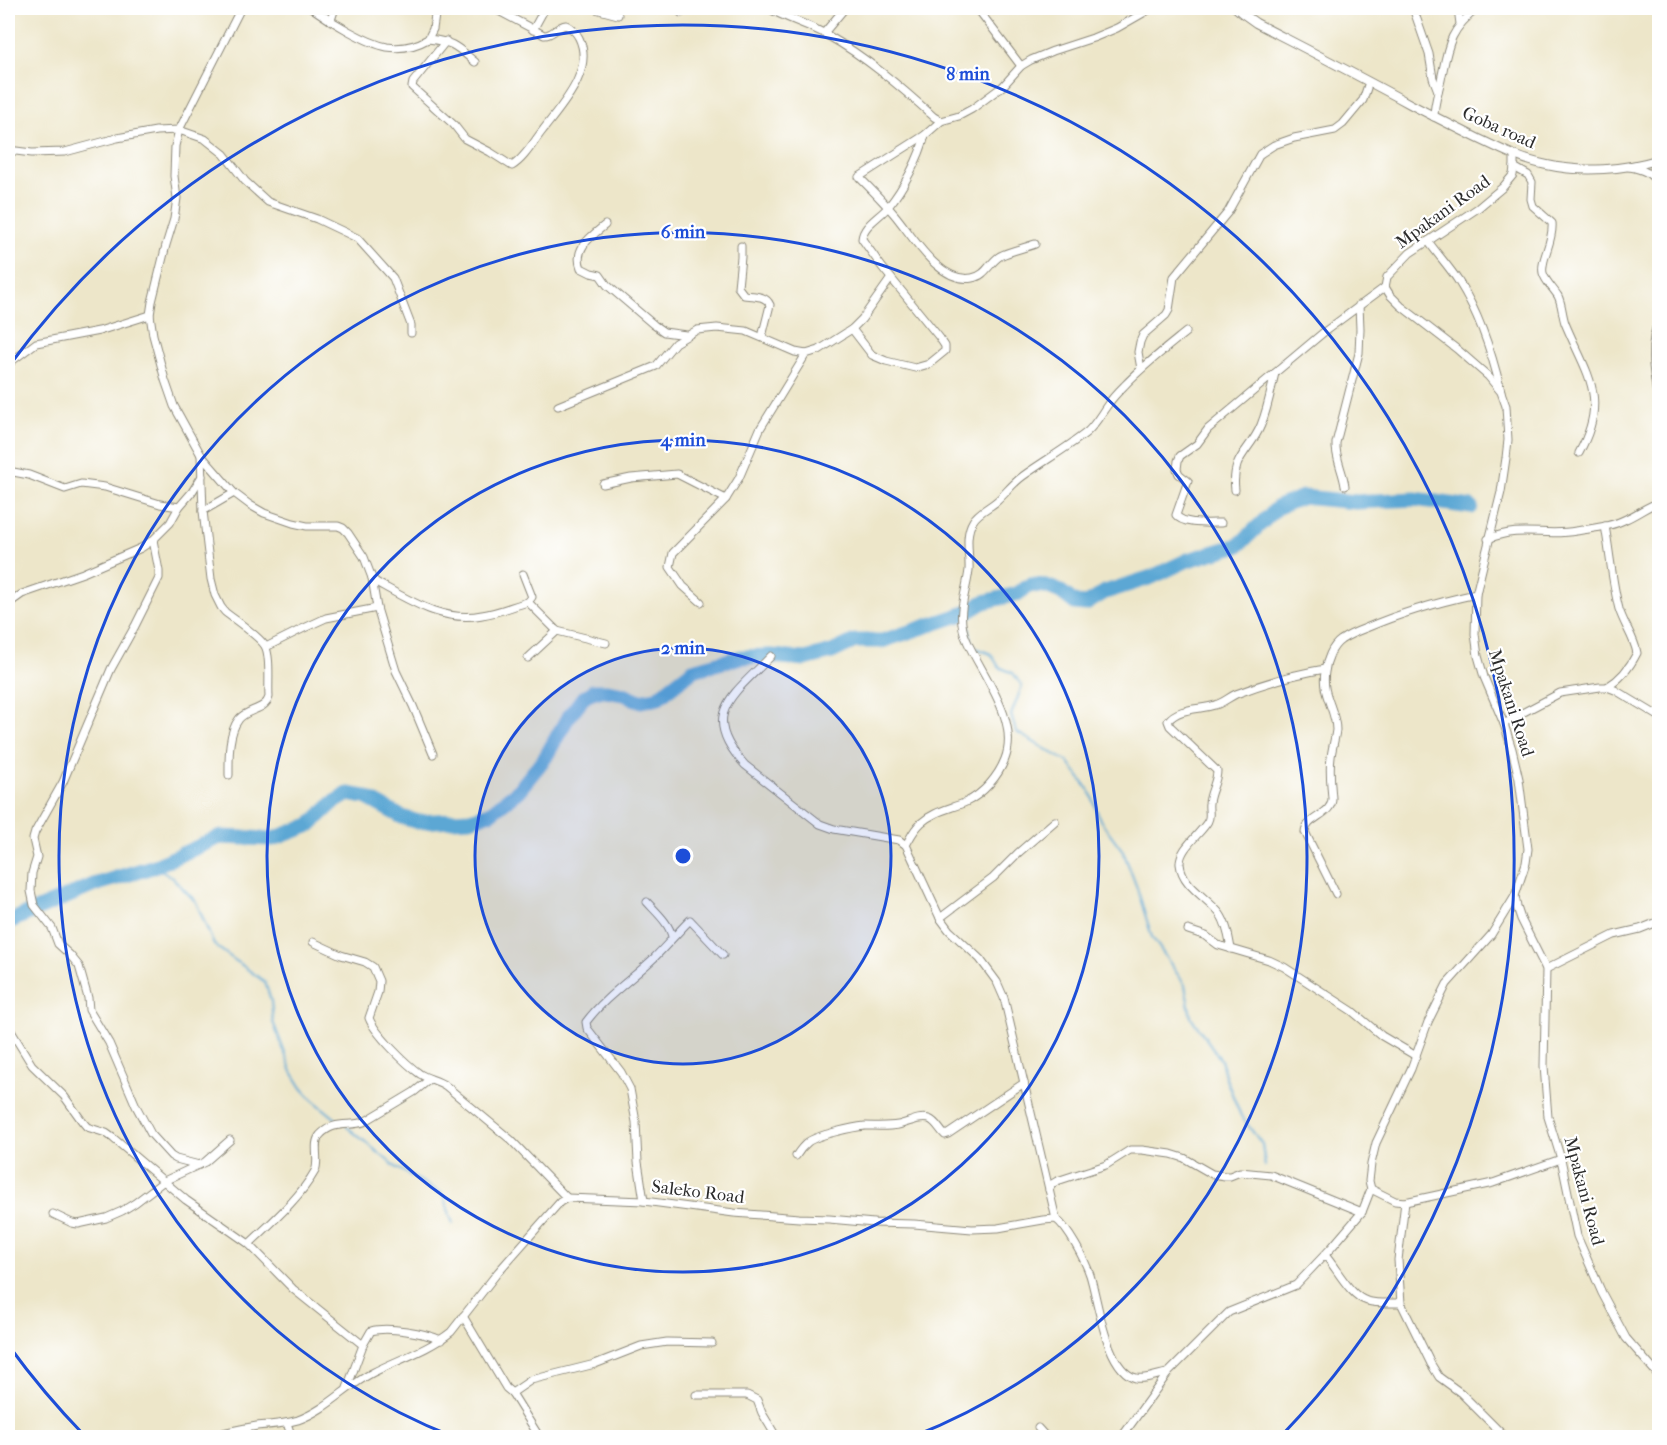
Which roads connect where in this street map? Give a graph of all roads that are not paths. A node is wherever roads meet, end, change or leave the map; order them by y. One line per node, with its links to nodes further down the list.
1 (242, 8): 29 (street)
2 (312, 8): 17 (street)
3 (335, 8): 17 (street)
4 (436, 8): 21 (street)
5 (493, 8): 19 (street)
6 (546, 8): 19 (street)
7 (592, 8): 16 (street)
8 (768, 8): 20 (street)
9 (845, 8): 20 (street)
10 (977, 8): 24 (street)
11 (1152, 8): 24 (street)
12 (1236, 8): 25 (street, Goba road)
13 (1413, 8): 26 (street)
14 (1458, 8): 18 (street)
15 (1478, 8): 18 (street)
16 (618, 15)
17 (331, 20): 21 (street)
18 (1460, 24): 26 (street)
19 (533, 30): 22 (street)
20 (824, 33): 28 (street)
21 (428, 39): 22 (street)
22 (446, 41): 23 (street)
23 (475, 62)
24 (1021, 66): 28 (street)
25 (1369, 82): 27 (street, Goba road); 54 (street)
26 (1438, 91): 27 (street)
27 (1434, 117): 32 (street, Goba road)
28 (941, 122): 30 (street)
29 (179, 130): 31 (street); 45 (street); 49 (street)
30 (925, 135): 37 (street); 37 (street)
31 (8, 150)
32 (1514, 156): 34 (street, Goba road); 35 (street)
33 (1659, 159): 34 (street, Goba road)
34 (1627, 166): 36 (street)
35 (1514, 167): 39 (street, Mpakani Road); 59 (street)
36 (1659, 184)
37 (888, 207): 40 (street); 42 (street)
38 (605, 225): 50 (street)
39 (1428, 241): 43 (street, Mpakani Road); 56 (street)
40 (1035, 244)
41 (741, 246): 51 (street)
42 (891, 278): 47 (street); 47 (street)
43 (1385, 287): 44 (street); 56 (street, Mpakani Road)
44 (1359, 305): 55 (street); 64 (street)
45 (150, 315): 53 (street); 60 (street)
46 (1659, 318): 58 (street)
47 (852, 329): 52 (street)
48 (1186, 332): 54 (street)
49 (411, 333)
50 (686, 335): 51 (street); 57 (street)
51 (762, 338): 52 (street)
52 (806, 354): 67 (street)
53 (8, 364)
54 (1141, 369): 94 (street)
55 (1275, 373): 65 (street); 71 (street)
56 (1501, 392): 73 (street, Mpakani Road)
57 (558, 406)
58 (1659, 411)
59 (1579, 453)
60 (201, 455): 62 (street); 66 (street)
61 (8, 471): 69 (street)
62 (202, 476): 69 (street); 70 (street)
63 (603, 484): 67 (street)
64 (1346, 486)
65 (1235, 490)
66 (234, 493): 70 (street); 76 (street)
67 (726, 499): 79 (street)
68 (1659, 502): 72 (street)
69 (179, 507): 74 (street)
70 (204, 511): 84 (street)
71 (1221, 523)
72 (1605, 526): 73 (street); 88 (street)
73 (1488, 538): 77 (street, Mpakani Road)
74 (153, 540): 80 (street); 113 (street)
75 (523, 574): 78 (street)
76 (372, 578): 78 (street); 81 (street)
77 (1476, 594): 87 (street); 90 (street, Mpakani Road)
78 (528, 602): 82 (street)
79 (701, 602)
80 (8, 604)
81 (377, 608): 84 (street); 91 (street)
82 (557, 631): 83 (street); 86 (street)
83 (606, 643)
84 (266, 647): 92 (street)
85 (771, 656): 94 (street)
86 (528, 658)
87 (1325, 669): 95 (street); 103 (street)
88 (1607, 687): 89 (street); 90 (street)
89 (1659, 717)
90 (1504, 724): 96 (street, Mpakani Road)
91 (433, 754)
92 (229, 775)
93 (1055, 821): 98 (street)
94 (906, 845): 98 (street)
95 (1336, 894)
96 (1515, 896): 105 (street, Mpakani Road); 107 (street)
97 (647, 902): 101 (street)
98 (940, 918): 109 (street)
99 (1659, 919): 105 (street)
100 (1188, 930): 103 (street)
101 (672, 938): 104 (street); 118 (street)
102 (313, 942): 108 (street)
103 (1231, 949): 107 (street)
104 (723, 955)
105 (1546, 969): 112 (street, Mpakani Road)
106 (8, 1026): 114 (street)
107 (1416, 1056): 115 (street)
108 (430, 1079): 117 (street); 123 (street)
109 (1024, 1083): 111 (street); 116 (street)
110 (230, 1140): 113 (street)
111 (796, 1156)
112 (1561, 1159): 119 (street); 131 (street, Mpakani Road)
113 (199, 1166): 114 (street)
114 (164, 1181): 121 (street); 123 (street)
115 (1371, 1189): 119 (street); 120 (street)
116 (1049, 1190): 120 (street); 122 (street)
117 (567, 1198): 118 (street, Saleko Road); 126 (street)
118 (644, 1201): 122 (street, Saleko Road)
119 (1405, 1202): 125 (street)
120 (1362, 1212): 124 (street)
121 (53, 1214)
122 (1056, 1220): 130 (street)
123 (249, 1244): 129 (street)
124 (1325, 1255): 125 (street); 130 (street)
125 (1401, 1303): 143 (street)
126 (464, 1316): 127 (street); 133 (street)
127 (441, 1340): 129 (street); 132 (street)
128 (712, 1343): 133 (street)
129 (363, 1345): 132 (street)
130 (1168, 1372): 142 (street)
131 (1659, 1377)
132 (347, 1388): 135 (street)
133 (512, 1393): 139 (street)
134 (696, 1395): 140 (street)
135 (287, 1423): 137 (street); 138 (street)
136 (1038, 1428): 141 (street)
137 (207, 1437)
138 (292, 1437)
139 (540, 1437)
140 (777, 1437)
141 (1047, 1437)
142 (1121, 1437)
143 (1506, 1437)

